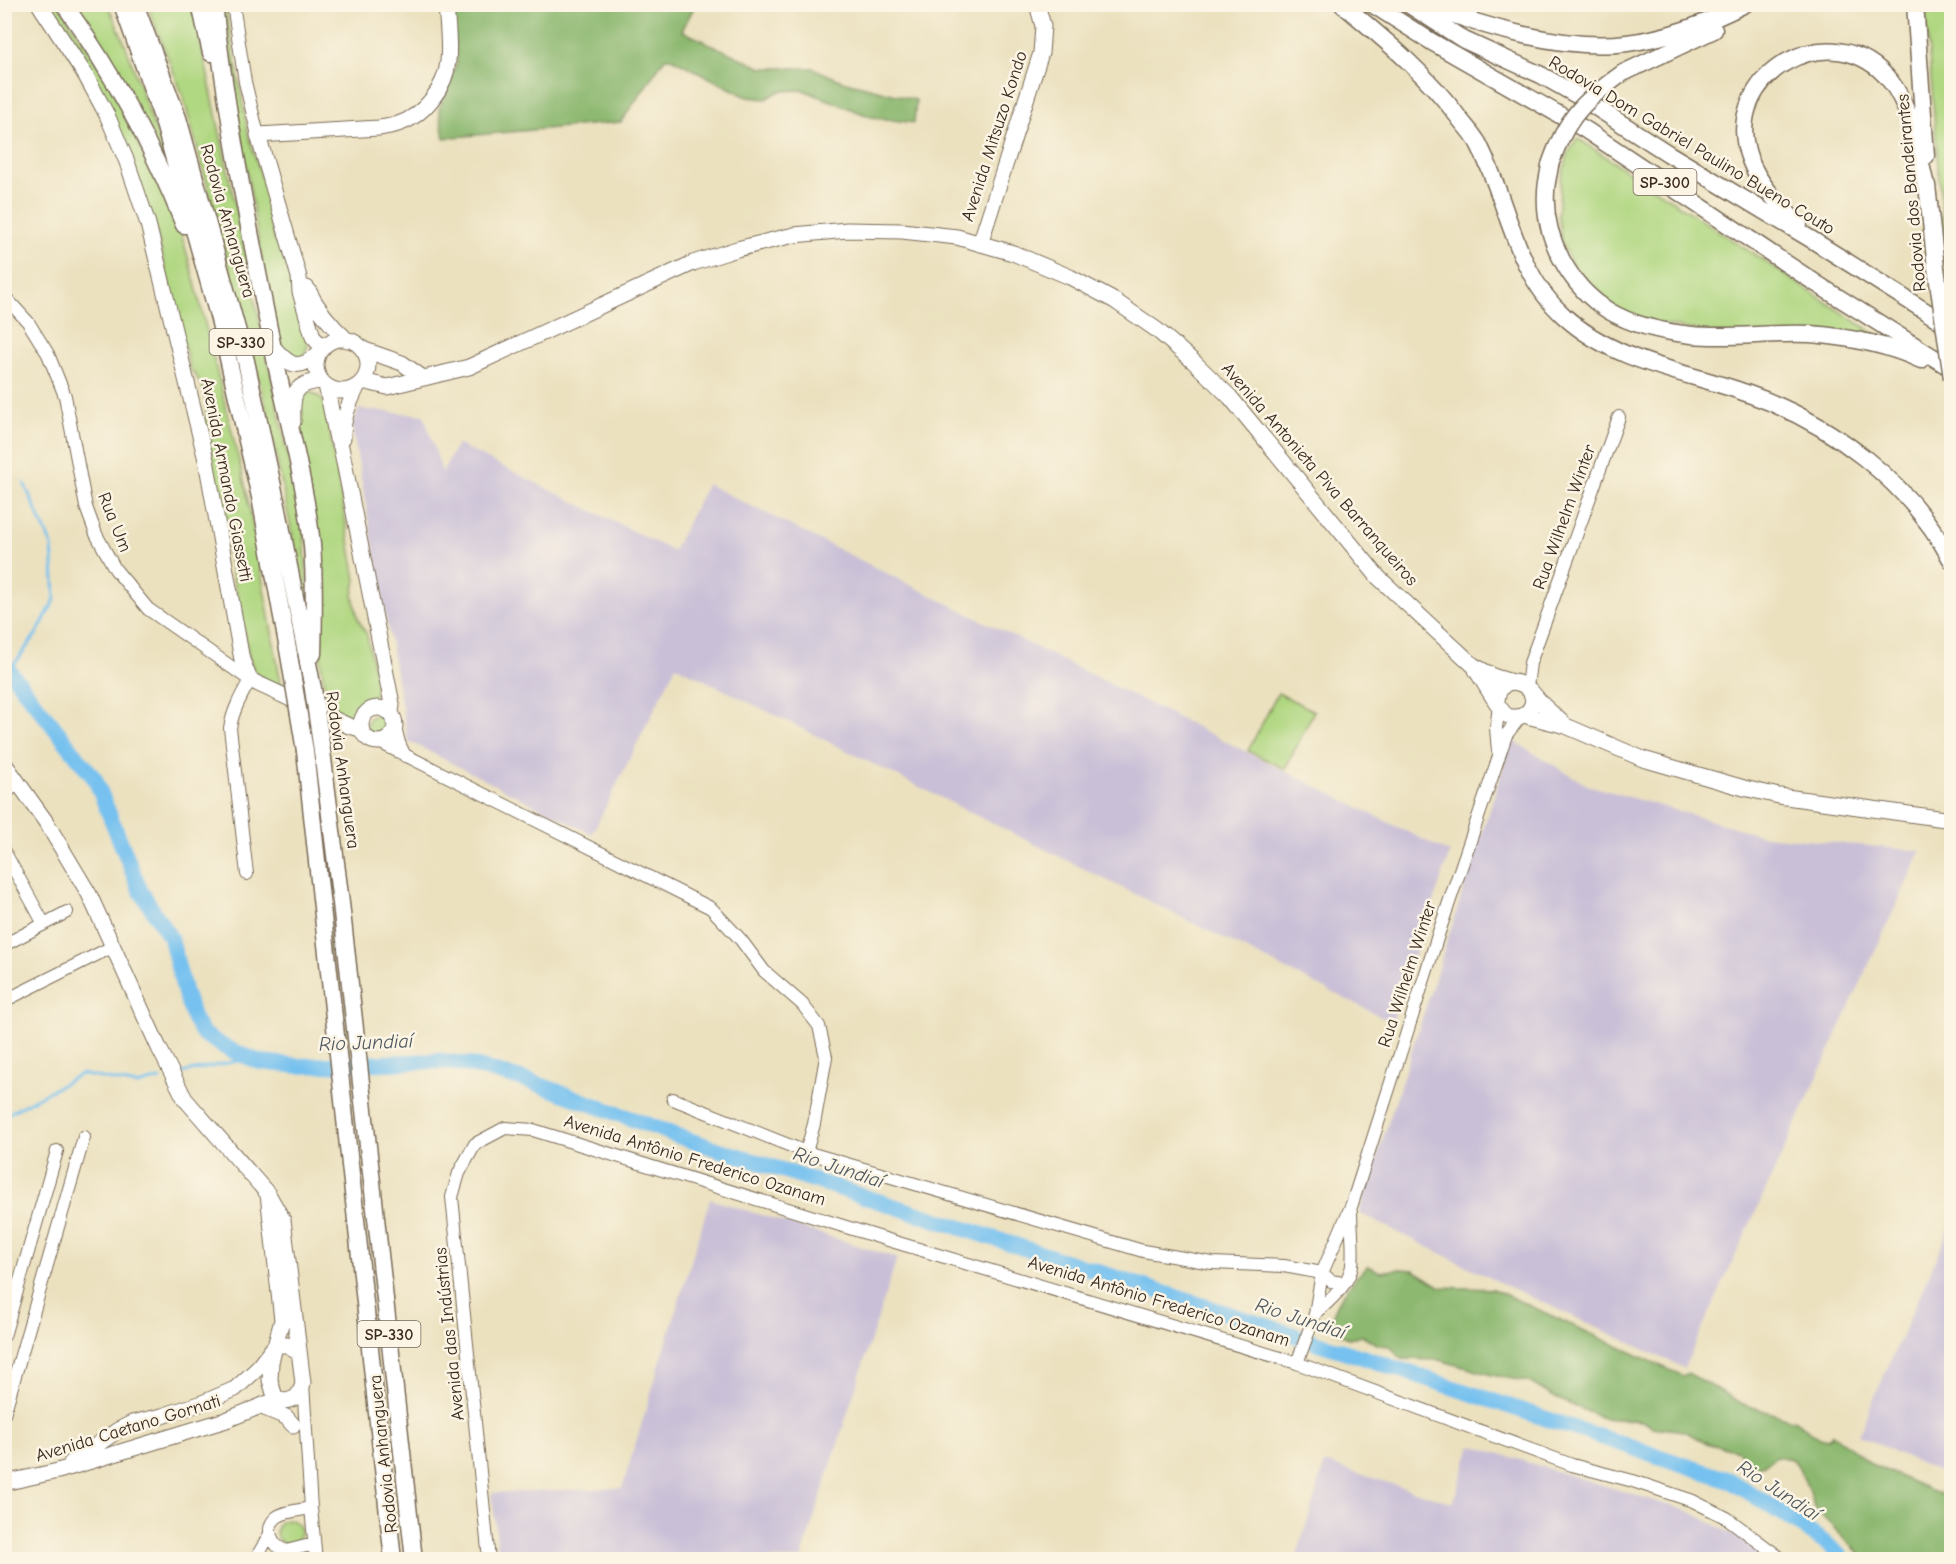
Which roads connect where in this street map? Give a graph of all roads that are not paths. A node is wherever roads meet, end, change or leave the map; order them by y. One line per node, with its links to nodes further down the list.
1 (39, 4): 41 (main road, Avenida Armando Giassetti)
2 (64, 4): 24 (highway)
3 (122, 4): 24 (highway, Rodovia Anhanguera / SP-330)
4 (135, 4): 43 (highway, Rodovia Anhanguera / SP-330)
5 (200, 4): 18 (highway)
6 (214, 4): 18 (highway)
7 (233, 4): 17 (street)
8 (446, 4): 17 (main road)
9 (1037, 4): 21 (main road, Avenida Mitsuzo Kondo)
10 (1342, 4): 38 (highway)
11 (1372, 4): 30 (highway, SP-300)
12 (1408, 4): 20 (highway, Rodovia Dom Gabriel Paulino Bueno Couto / SP-300)
13 (1425, 4): 14 (highway)
14 (1745, 4)
15 (1760, 4): 31 (highway, bridge)
16 (1915, 4): 19 (highway, Rodovia dos Bandeirantes)
17 (258, 135): 22 (main road)
18 (236, 162): 27 (highway)
19 (1928, 194): 20 (highway); 31 (highway, Rodovia dos Bandeirantes, bridge)
20 (1814, 241): 25 (highway, Rodovia Dom Gabriel Paulino Bueno Couto / SP-300)
21 (980, 244): 32 (main road, Avenida Antonieta Piva Barranqueiros); 39 (main road, Avenida Antonieta Piva Barranqueiros)
22 (299, 277): 26 (main road); 29 (main road)
23 (4, 296): 41 (street, Rua Um)
24 (219, 319): 50 (highway, Rodovia Anhanguera / SP-330, bridge)
25 (1952, 328)
26 (347, 340): 28 (main road); 29 (main road)
27 (273, 347): 29 (main road); 36 (highway)
28 (362, 349): 32 (main road); 34 (main road)
29 (321, 351): 33 (main road)
30 (1952, 369)
31 (1952, 376)
32 (423, 378): 34 (main road, Avenida Antonieta Piva Barranqueiros)
33 (323, 383): 34 (main road); 36 (main road); 37 (main road)
34 (360, 384): 37 (main road)
35 (1619, 417): 42 (street, Rua Wilhelm Winter)
36 (294, 440): 43 (highway)
37 (341, 447): 40 (main road)
38 (1952, 561)
39 (1473, 665): 42 (main road); 44 (main road)
40 (385, 672): 46 (main road); 47 (main road)
41 (250, 680): 46 (main road); 58 (street)
42 (1521, 685): 44 (main road); 45 (main road); 48 (main road)
43 (313, 689): 50 (highway, Rodovia Anhanguera / SP-330, bridge)
44 (1498, 703): 45 (main road); 52 (street, Rua Wilhelm Winter)
45 (1522, 716): 48 (main road); 52 (street, Rua Wilhelm Winter)
46 (366, 718): 47 (main road); 49 (main road)
47 (393, 721): 49 (main road); 51 (street)
48 (1566, 726): 56 (main road)
49 (379, 742): 51 (street)
50 (314, 751): 98 (highway, Rodovia Anhanguera / SP-330); 99 (highway, Rodovia Anhanguera / SP-330)
51 (405, 756): 68 (street)
52 (1499, 756): 71 (street, Rua Wilhelm Winter)
53 (6, 768): 54 (main road)
54 (20, 783): 55 (street); 62 (main road)
55 (4, 794)
56 (1952, 820)
57 (4, 851): 60 (street)
58 (247, 874)
59 (67, 912): 60 (street)
60 (44, 924): 61 (street)
61 (4, 945)
62 (114, 946): 63 (street); 75 (main road)
63 (4, 1001)
64 (673, 1100): 68 (street)
65 (505, 1128): 81 (street, Avenida Antônio Frederico Ozanam); 100 (street, Avenida das Indústrias)
66 (84, 1137): 70 (street)
67 (57, 1151): 69 (street)
68 (806, 1152): 74 (street)
69 (53, 1164): 70 (street); 78 (street)
70 (74, 1170): 85 (street)
71 (1352, 1204): 72 (street); 73 (street)
72 (1330, 1253): 73 (street); 74 (street)
73 (1352, 1261): 76 (street)
74 (1322, 1273): 76 (street); 77 (street)
75 (285, 1283): 79 (main road); 80 (main road)
76 (1343, 1283): 77 (street)
77 (1314, 1316): 81 (street)
78 (4, 1336)
79 (276, 1344): 80 (main road); 83 (main road); 86 (main road)
80 (299, 1352): 82 (main road)
81 (1299, 1357): 101 (street, Avenida Antônio Frederico Ozanam)
82 (303, 1383): 83 (main road, Avenida Caetano Gornati); 89 (street)
83 (280, 1400): 84 (main road, Avenida Caetano Gornati); 87 (street)
84 (262, 1407): 87 (main road); 88 (main road, Avenida Caetano Gornati)
85 (5, 1411)
86 (132, 1423): 88 (main road); 90 (main road)
87 (293, 1425): 89 (street)
88 (137, 1447): 90 (main road, Avenida Caetano Gornati)
89 (308, 1459): 92 (street)
90 (58, 1472): 91 (main road, Avenida Caetano Gornati)
91 (4, 1483)
92 (311, 1508): 93 (street); 94 (street)
93 (270, 1534): 95 (street); 96 (street)
94 (314, 1544): 95 (street); 97 (street)
95 (290, 1555)
96 (255, 1560)
97 (316, 1560)
98 (393, 1560)
99 (414, 1560)
100 (489, 1560)
101 (1784, 1560)

